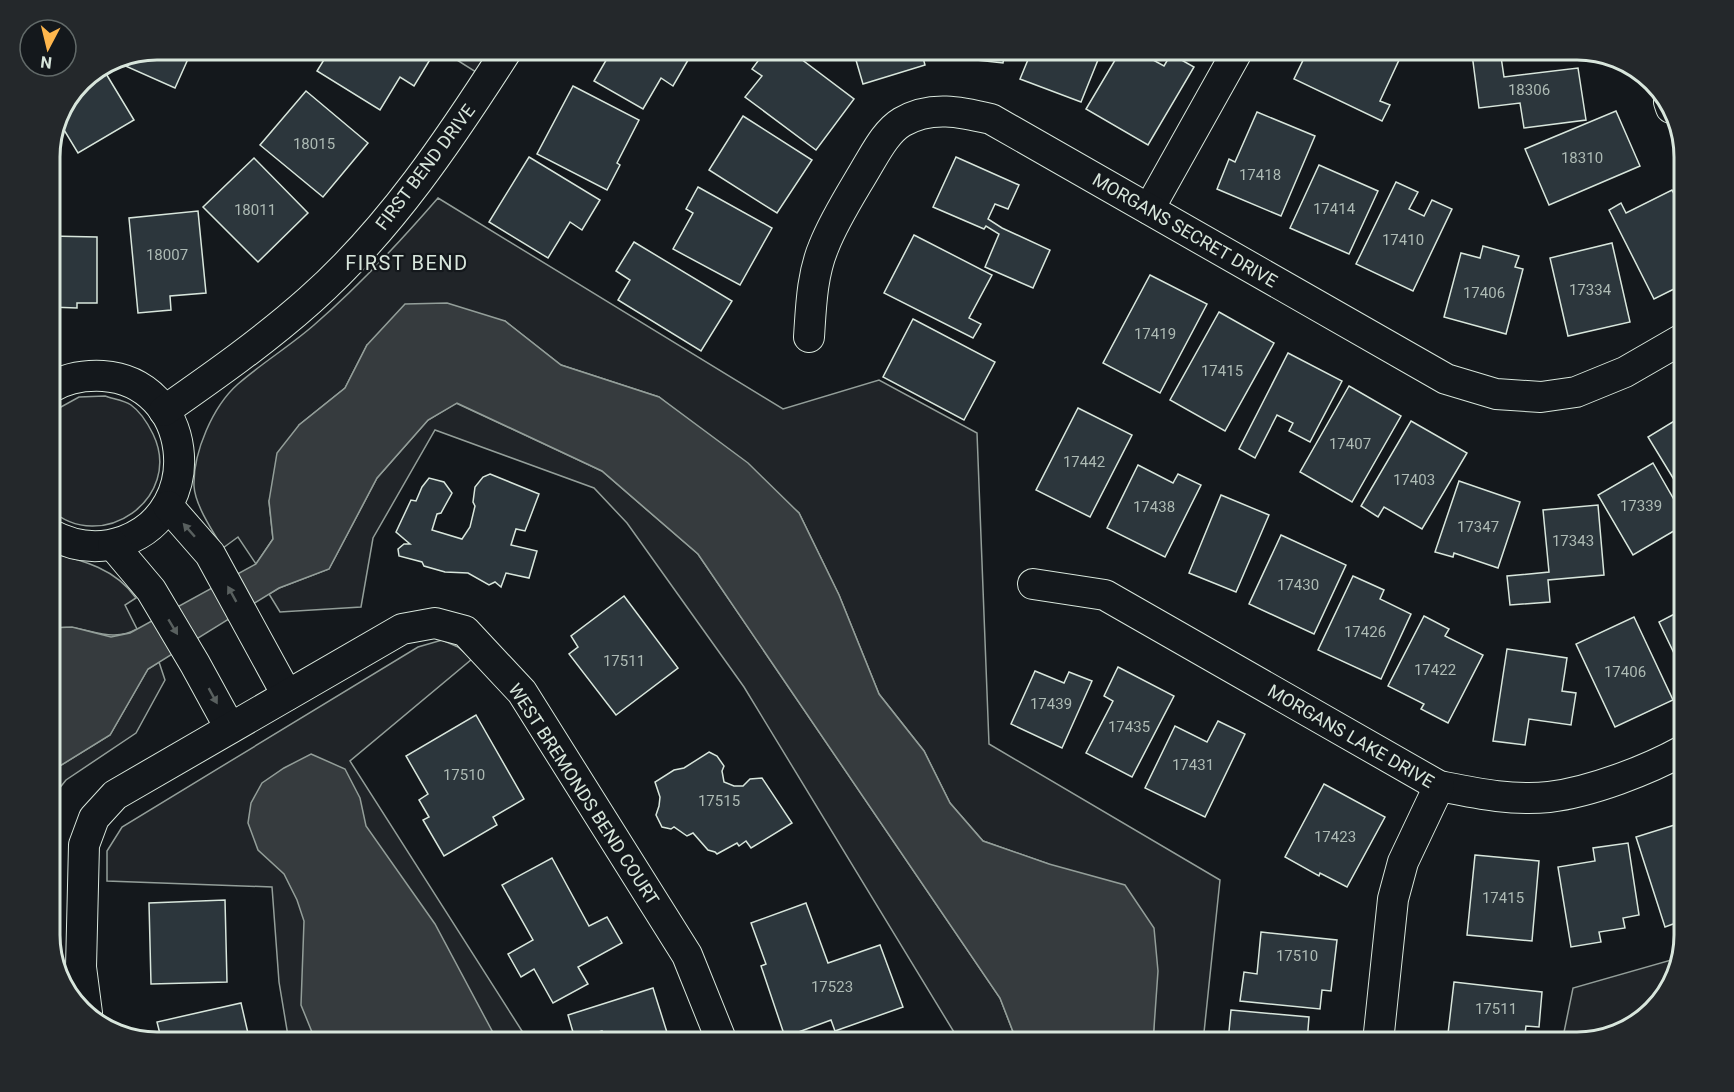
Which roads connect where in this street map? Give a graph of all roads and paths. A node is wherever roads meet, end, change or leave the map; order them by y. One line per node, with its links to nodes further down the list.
1 (501, 60): 7 (street, FIRST BEND DRIVE)
2 (1232, 60): 3 (street)
3 (1149, 209): 4 (street, MORGANS SECRET DRIVE); 5 (street, MORGANS SECRET DRIVE)
4 (809, 337)
5 (1674, 344)
6 (60, 384): 7 (street)
7 (164, 411): 8 (street)
8 (168, 506): 10 (street); 12 (street, one-way to 8)
9 (60, 540): 10 (street)
10 (113, 545): 13 (street, one-way to 13)
11 (1033, 584): 15 (street, MORGANS LAKE DRIVE)
12 (287, 695): 13 (street, WEST BREMONDS BEND COURT); 17 (street, WEST BREMONDS BEND COURT)
13 (230, 728): 16 (street, WEST BREMONDS BEND COURT)
14 (1674, 754): 15 (street, MORGANS LAKE DRIVE)
15 (1439, 786): 18 (street)
16 (85, 1001)
17 (718, 1032)
18 (1379, 1032)

